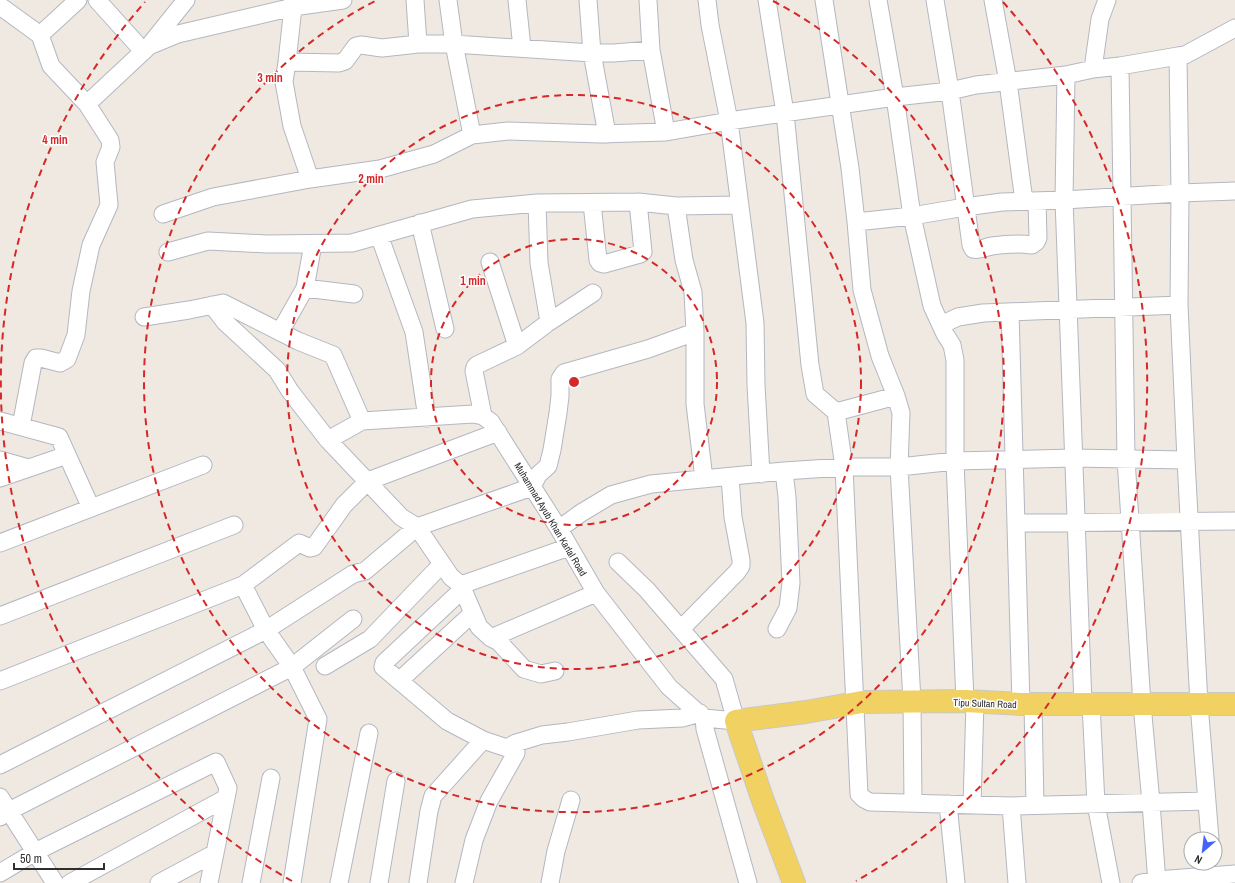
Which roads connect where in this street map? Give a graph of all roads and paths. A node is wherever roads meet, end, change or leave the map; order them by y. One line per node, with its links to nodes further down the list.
1 (78, 0): 20 (street)
2 (97, 0): 24 (street)
3 (344, 0): 17 (street)
4 (415, 0): 21 (street)
5 (448, 0): 22 (street)
6 (517, 0): 23 (street)
7 (588, 0): 26 (street)
8 (648, 0): 25 (street)
9 (707, 0): 38 (street)
10 (767, 0): 37 (street)
11 (824, 0): 36 (street)
12 (878, 0): 34 (street)
13 (935, 0): 33 (street)
14 (992, 0): 32 (street)
15 (1107, 0): 30 (street)
16 (179, 2): 24 (street)
17 (293, 3): 24 (street); 28 (street)
18 (0, 6): 20 (street)
19 (1235, 28): 27 (street)
20 (40, 35): 35 (street)
21 (418, 44): 22 (street); 28 (street)
22 (454, 44): 23 (street); 41 (street)
23 (522, 48): 26 (street)
24 (146, 49): 35 (street)
25 (651, 50): 26 (street); 39 (street)
26 (592, 53): 40 (street)
27 (1178, 56): 29 (street); 44 (street)
28 (287, 62): 42 (street)
29 (1120, 66): 30 (street); 45 (street)
30 (1093, 69): 31 (street)
31 (1066, 75): 32 (street); 46 (street)
32 (1008, 82): 33 (street); 47 (street)
33 (950, 91): 34 (street); 53 (street)
34 (895, 97): 36 (street); 55 (street)
35 (87, 104): 83 (street)
36 (840, 105): 37 (street); 56 (street)
37 (785, 113): 38 (street); 78 (street)
38 (729, 121): 39 (street); 51 (street)
39 (666, 132): 40 (street)
40 (607, 134): 41 (street)
41 (472, 135): 42 (street)
42 (310, 179): 54 (street)
43 (1235, 191): 44 (street)
44 (1180, 193): 45 (street); 65 (street)
45 (1122, 197): 46 (street); 67 (street)
46 (1064, 200): 47 (street); 68 (street)
47 (1030, 201): 53 (street); 53 (street)
48 (638, 202): 50 (street); 50 (street); 52 (street)
49 (537, 203): 50 (street); 57 (street); 71 (street)
50 (592, 203)
51 (740, 205): 52 (street); 98 (street)
52 (676, 206): 75 (street)
53 (965, 207): 55 (street)
54 (163, 214)
55 (912, 216): 56 (street); 72 (street)
56 (856, 222): 77 (street)
57 (420, 223): 58 (street); 73 (street)
58 (379, 235): 59 (street); 80 (street)
59 (313, 244): 60 (street); 62 (street)
60 (168, 252)
61 (490, 262): 76 (street)
62 (305, 288): 64 (street); 74 (street)
63 (593, 293): 71 (street)
64 (354, 294)
65 (1179, 304): 67 (street); 91 (street)
66 (212, 305): 70 (street); 74 (street); 85 (street)
67 (1124, 307): 68 (street); 88 (street)
68 (1067, 310): 69 (street); 87 (street)
69 (1010, 312): 72 (street); 90 (street)
70 (144, 317)
71 (549, 322): 76 (street)
72 (941, 325): 92 (street)
73 (445, 329)
74 (280, 332): 82 (street)
75 (695, 332): 101 (street); 103 (street)
76 (518, 346): 79 (street)
77 (896, 396): 78 (street); 94 (street)
78 (836, 412): 95 (street)
79 (483, 416): 80 (street); 84 (street, Muhammad Ayub Khan Karlal Road)
80 (427, 418): 82 (street)
81 (0, 420): 83 (street)
82 (362, 422): 85 (street)
83 (21, 426): 86 (street)
84 (498, 432): 102 (street); 103 (street, Muhammad Ayub Khan Karlal Road)
85 (328, 440): 102 (street)
86 (67, 455): 96 (street); 104 (street)
87 (1073, 458): 88 (street); 90 (street); 109 (street)
88 (1126, 459): 91 (street); 107 (street)
89 (0, 460): 96 (street)
90 (1014, 460): 92 (street); 108 (street)
91 (1186, 460): 105 (street)
92 (955, 461): 94 (street); 133 (street)
93 (203, 465): 104 (street)
94 (899, 466): 95 (street); 132 (street)
95 (844, 467): 97 (street); 134 (street)
96 (28, 468): 100 (street)
97 (784, 470): 98 (street); 123 (street)
98 (761, 474): 99 (street)
99 (730, 477): 101 (street); 124 (street)
100 (0, 478)
101 (704, 479): 112 (street)
102 (368, 481): 111 (street); 117 (street)
103 (532, 487): 111 (street); 112 (street, Muhammad Ayub Khan Karlal Road)
104 (91, 508): 113 (street)
105 (1189, 521): 106 (street); 107 (street); 138 (street)
106 (1235, 521)
107 (1130, 522): 109 (street); 137 (street)
108 (1016, 523): 109 (street); 135 (street)
109 (1075, 523): 136 (street)
110 (234, 525): 121 (street)
111 (417, 527): 116 (street); 125 (street)
112 (559, 529): 114 (street, Muhammad Ayub Khan Karlal Road)
113 (0, 543)
114 (569, 547): 118 (street); 119 (street, Muhammad Ayub Khan Karlal Road)
115 (618, 562): 124 (street)
116 (442, 564): 118 (street); 127 (street)
117 (243, 585): 125 (street); 131 (street)
118 (462, 587): 120 (street); 130 (street)
119 (596, 593): 126 (street); 140 (street, Muhammad Ayub Khan Karlal Road)
120 (473, 613): 126 (street); 130 (street)
121 (0, 616)
122 (354, 619): 128 (street)
123 (777, 628)
124 (681, 629): 141 (street)
125 (266, 630): 128 (street); 145 (street)
126 (491, 638): 129 (street)
127 (325, 666)
128 (292, 667): 159 (street); 172 (street)
129 (555, 671)
130 (400, 680): 143 (street)
131 (0, 681)
132 (912, 701): 133 (main road, Tipu Sultan Road); 134 (main road, Tipu Sultan Road); 152 (street)
133 (970, 702): 135 (main road, Tipu Sultan Road); 156 (street)
134 (855, 704): 141 (main road, Tipu Sultan Road); 152 (street)
135 (1027, 704): 136 (main road, Tipu Sultan Road); 157 (street)
136 (1086, 704): 137 (main road, Tipu Sultan Road); 155 (street)
137 (1142, 704): 138 (main road, Tipu Sultan Road); 153 (street)
138 (1199, 704): 139 (main road, Tipu Sultan Road); 151 (street)
139 (1235, 704)
140 (702, 716): 141 (street); 144 (street); 178 (street)
141 (736, 721): 179 (main road)
142 (369, 733): 173 (street)
143 (483, 740): 144 (street); 175 (street)
144 (516, 743): 176 (street)
145 (0, 765)
146 (271, 778): 171 (street)
147 (396, 782): 174 (street)
148 (0, 796): 159 (street)
149 (226, 798): 161 (street); 162 (street); 168 (street)
150 (571, 800): 177 (street)
151 (1207, 801): 153 (street); 160 (street)
152 (913, 803): 154 (street)
153 (1152, 803): 155 (street); 166 (street)
154 (948, 804): 156 (street); 180 (street)
155 (1096, 804): 157 (street); 182 (street)
156 (972, 805): 158 (street)
157 (1035, 805): 158 (street)
158 (1011, 806): 181 (street)
159 (4, 814): 161 (street)
160 (1209, 831)
161 (35, 852): 163 (street); 167 (street)
162 (215, 853): 169 (street); 170 (street)
163 (0, 873)
164 (1212, 874): 165 (street); 166 (street)
165 (1235, 874)
166 (1152, 882)
167 (55, 883)
168 (70, 883)
169 (159, 883)
170 (209, 883)
171 (251, 883)
172 (292, 883)
173 (339, 883)
174 (379, 883)
175 (418, 883)
176 (464, 883)
177 (550, 883)
178 (748, 883)
179 (794, 883)
180 (956, 883)
181 (1017, 883)
182 (1111, 883)

